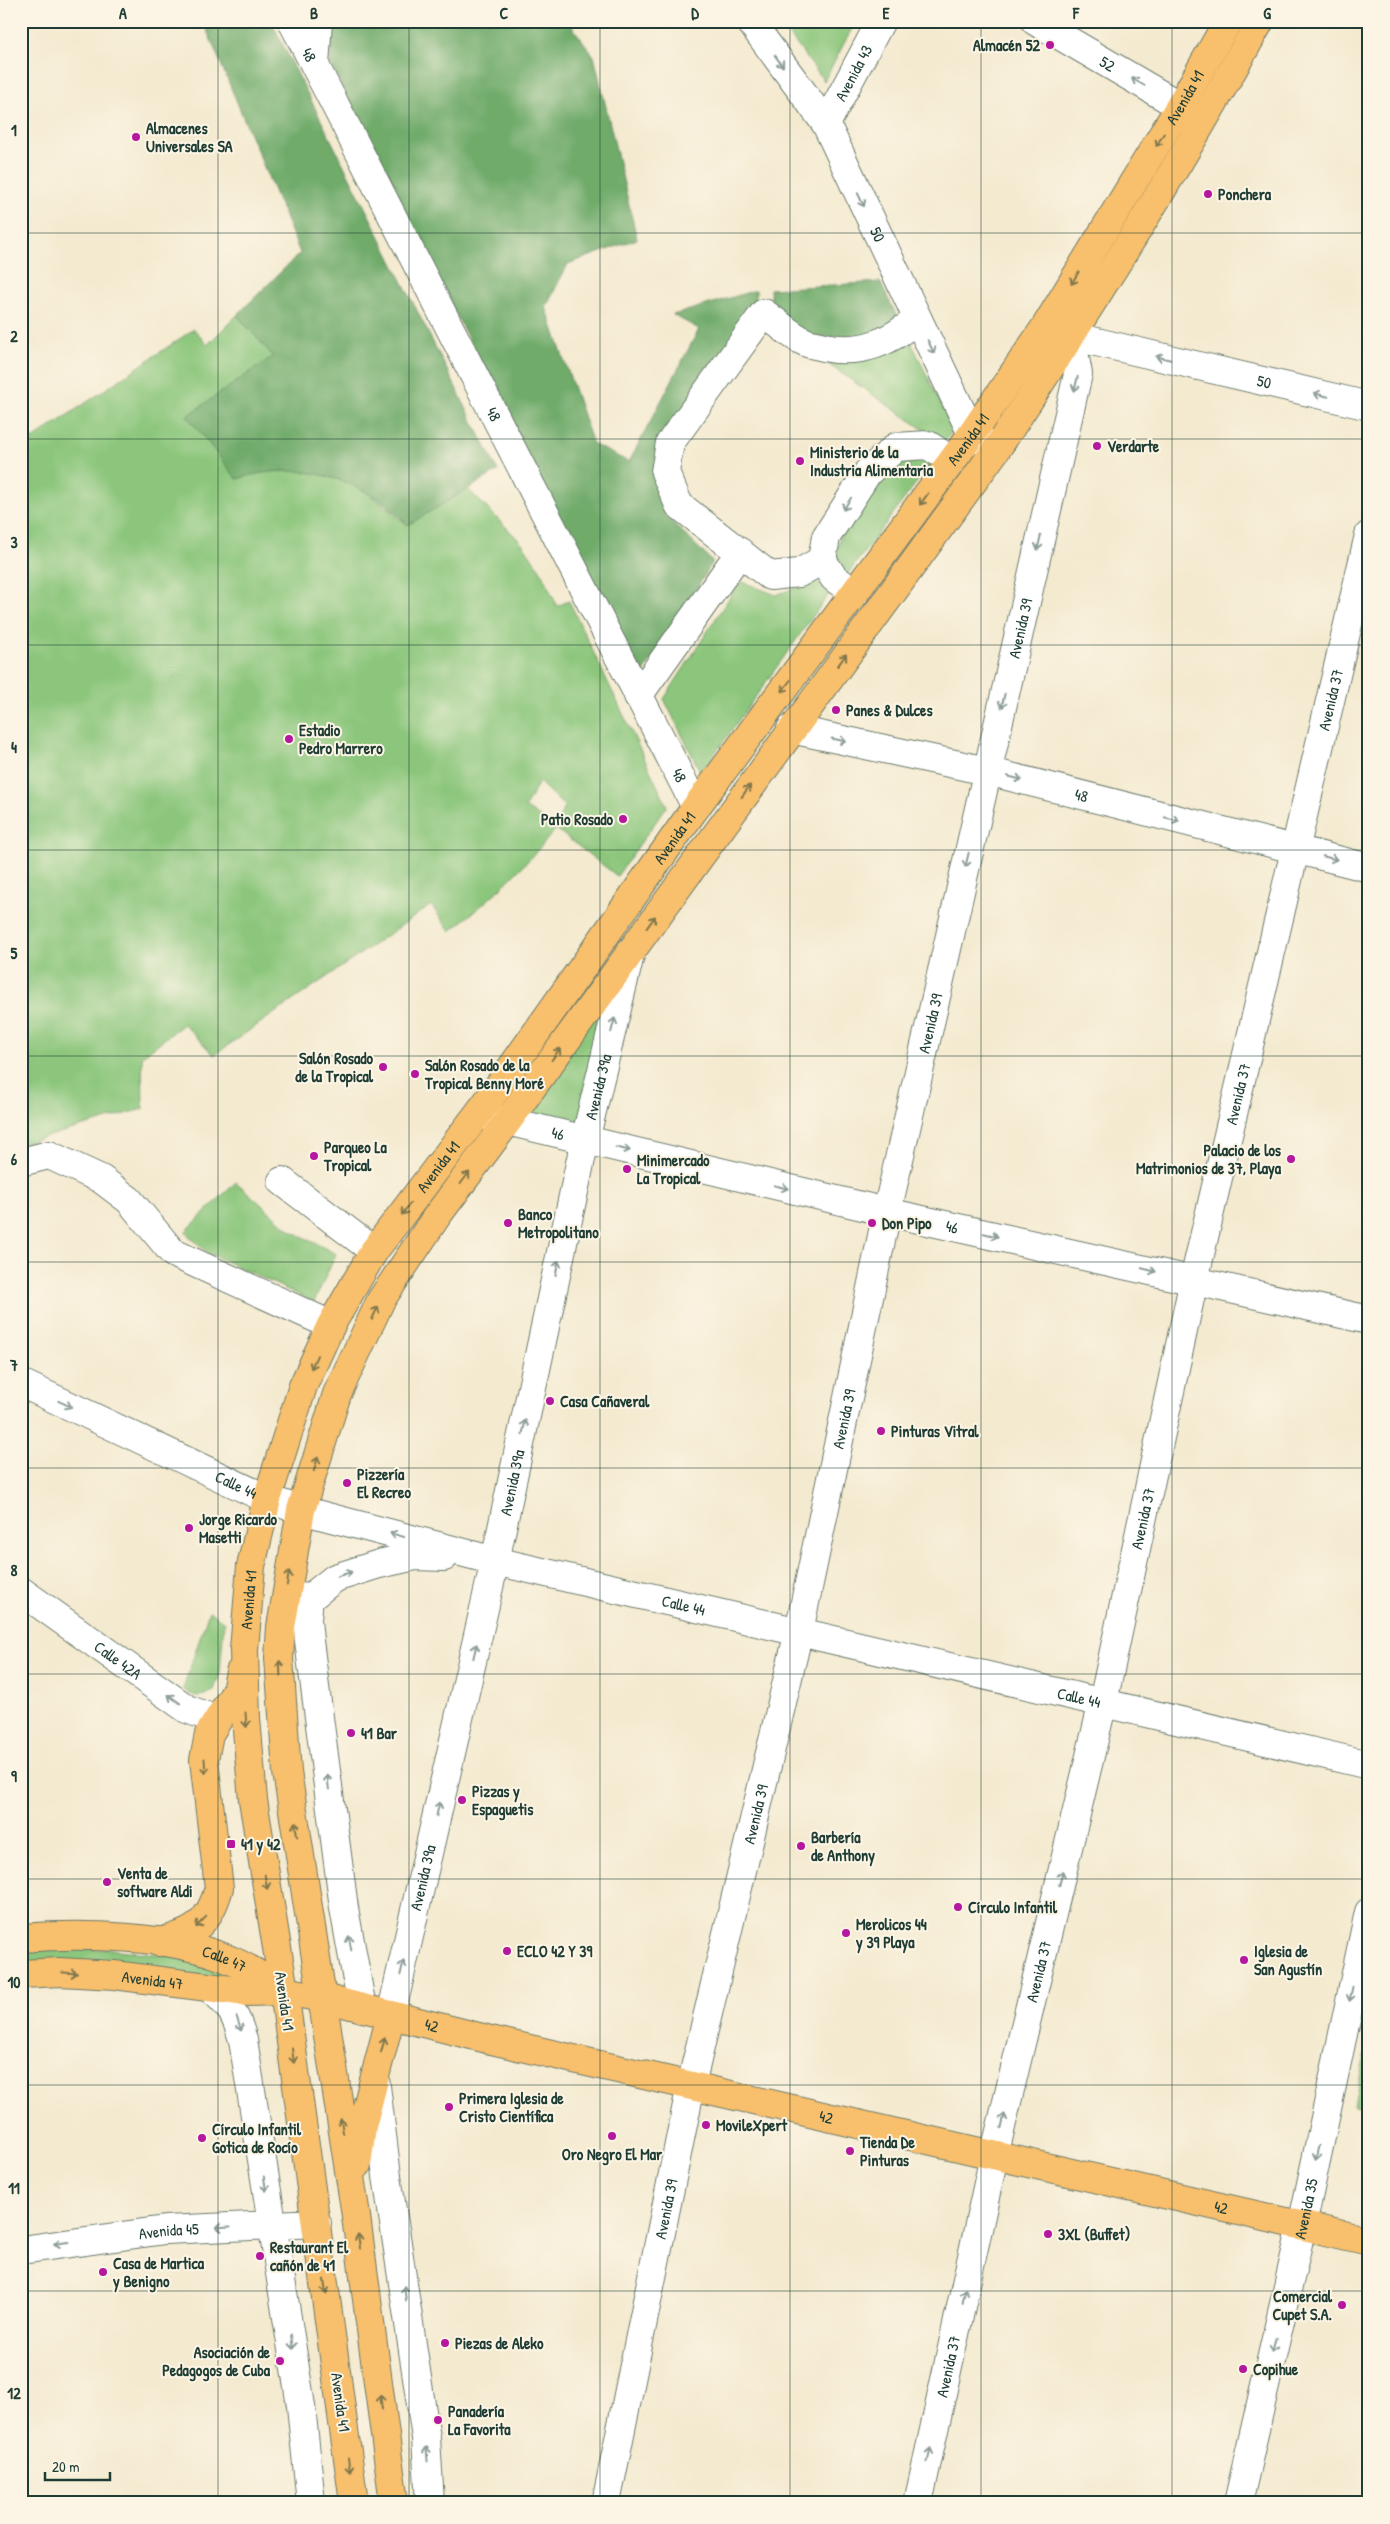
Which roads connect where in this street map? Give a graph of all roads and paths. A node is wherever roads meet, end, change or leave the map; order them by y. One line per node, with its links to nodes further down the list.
1 (292, 21): 8 (street, 48)
2 (318, 21): 8 (street)
3 (750, 21): 10 (street, 50, one-way to 10)
4 (881, 21): 10 (street, Avenida 43)
5 (1035, 21): 9 (street, 52, one-way to 5)
6 (1228, 21): 9 (main road, Avenida 41)
7 (1260, 21): 12 (main road, Avenida 41)
8 (315, 67): 21 (street, 48)
9 (1180, 106): 14 (main road, Avenida 41, one-way to 14)
10 (826, 124): 11 (street, 50, one-way to 11)
11 (917, 319): 14 (street, 50, one-way to 14); 18 (street)
12 (1071, 336): 13 (street, 50, one-way to 12); 15 (main road, Avenida 41); 23 (street, Avenida 39, one-way to 23)
13 (1369, 406)
14 (972, 434): 15 (street); 16 (main road, Avenida 41)
15 (996, 450): 22 (main road, Avenida 41, one-way to 15)
16 (952, 461): 19 (street, one-way to 19); 20 (main road, Avenida 41, one-way to 20)
17 (1369, 535): 25 (street, Avenida 37)
18 (740, 552): 19 (street); 21 (street)
19 (822, 560): 20 (street)
20 (854, 593): 24 (main road, Avenida 41, one-way to 24)
21 (638, 696): 24 (street, 48)
22 (791, 729): 23 (street, 48, one-way to 23); 27 (main road, Avenida 41, one-way to 22)
23 (987, 772): 25 (street, 48, one-way to 25); 33 (street, Avenida 39, one-way to 33)
24 (696, 808): 28 (main road, Avenida 41)
25 (1293, 850): 26 (street, 48, one-way to 26); 35 (street, Avenida 37)
26 (1369, 868)
27 (631, 949): 29 (main road, Avenida 41, one-way to 27); 30 (street, Avenida 39a, one-way to 27)
28 (478, 1114): 29 (street, 46); 34 (main road, Avenida 41, one-way to 34)
29 (507, 1122): 30 (street, 46); 40 (main road, Avenida 41, one-way to 29)
30 (585, 1140): 33 (street, 46, one-way to 33); 41 (street, Avenida 39a, one-way to 30)
31 (21, 1162): 37 (street)
32 (282, 1181): 34 (street)
33 (887, 1212): 35 (street, 46, one-way to 35); 45 (street, Avenida 39)
34 (374, 1251): 37 (main road, Avenida 41)
35 (1194, 1280): 36 (street, 46); 47 (street, Avenida 37)
36 (1369, 1320)
37 (331, 1325): 39 (main road, Avenida 41, one-way to 39)
38 (21, 1384): 39 (street, Calle 44, one-way to 39)
39 (267, 1499): 40 (street, Calle 44); 46 (main road, Avenida 41)
40 (301, 1510): 41 (street, Calle 44, one-way to 40); 44 (main road, Avenida 41, one-way to 40)
41 (495, 1561): 43 (street, one-way to 41); 45 (street, Calle 44); 58 (street, Avenida 39a, one-way to 41)
42 (21, 1591): 48 (street, Calle 42A, one-way to 42)
43 (309, 1596): 44 (street); 57 (street, one-way to 43)
44 (281, 1627): 56 (main road, Avenida 41, one-way to 44)
45 (799, 1631): 47 (street, Calle 44); 60 (street, Avenida 39)
46 (244, 1650): 48 (main road); 55 (main road, Avenida 41, one-way to 55)
47 (1103, 1702): 49 (street, Calle 44); 61 (street, Avenida 37, one-way to 47)
48 (218, 1720): 52 (main road, one-way to 52)
49 (1369, 1765)
50 (1369, 1912): 65 (street, Avenida 35, one-way to 65)
51 (21, 1938): 52 (main road)
52 (158, 1942): 55 (main road, Calle 47)
53 (21, 1974): 54 (main road, Avenida 47, one-way to 54)
54 (209, 1987): 55 (main road, Avenida 47); 64 (street, one-way to 64)
55 (284, 1991): 56 (main road, 42); 63 (main road, Avenida 41, one-way to 63)
56 (323, 1998): 57 (main road, 42); 62 (main road, Avenida 41, one-way to 56)
57 (362, 2008): 58 (main road, 42)
58 (391, 2015): 59 (main road, one-way to 58); 60 (main road, 42)
59 (374, 2074): 62 (main road); 68 (street, one-way to 59)
60 (691, 2085): 61 (main road, 42); 73 (street, Avenida 39)
61 (994, 2156): 65 (main road, 42); 74 (street, Avenida 37, one-way to 61)
62 (355, 2209): 71 (main road, Avenida 41, one-way to 62)
63 (317, 2223): 64 (street, Avenida 45); 70 (main road, Avenida 41, one-way to 70)
64 (271, 2224): 67 (street, Avenida 45, one-way to 67); 69 (street, one-way to 69)
65 (1302, 2226): 66 (main road, 42); 75 (street, Avenida 35, one-way to 75)
66 (1369, 2241)
67 (21, 2250)
68 (436, 2502): 72 (street)
69 (312, 2503)
70 (354, 2503)
71 (394, 2503)
72 (399, 2503)
73 (606, 2503)
74 (918, 2503)
75 (1238, 2503)

